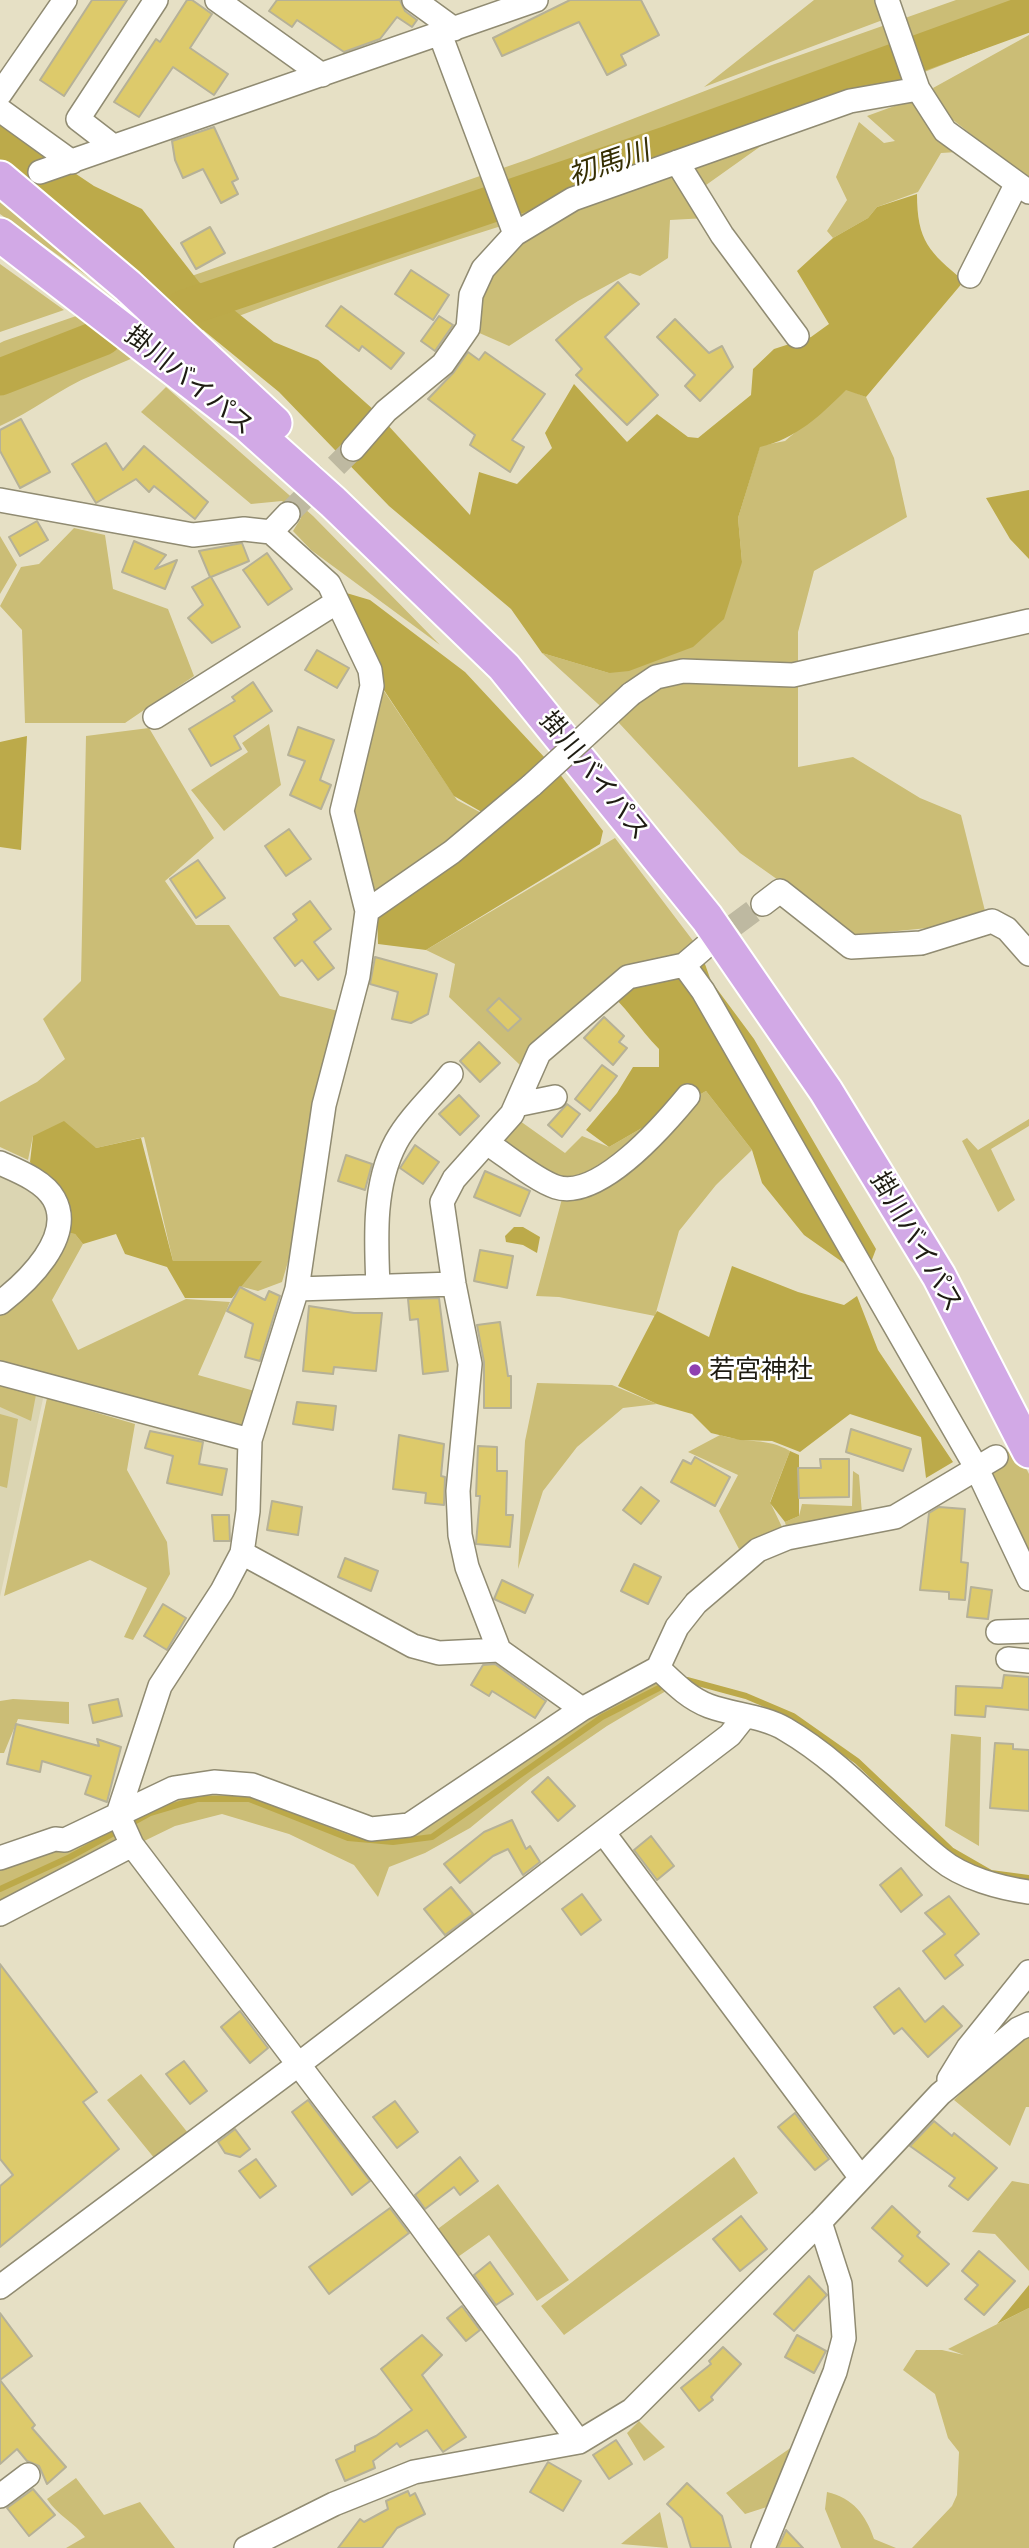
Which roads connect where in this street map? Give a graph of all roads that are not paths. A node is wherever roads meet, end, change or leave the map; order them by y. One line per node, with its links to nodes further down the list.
1 (65, 0): 10 (street)
2 (156, 0): 12 (street)
3 (217, 0): 8 (street)
4 (414, 0): 7 (street)
5 (536, 0): 7 (street)
6 (887, 0): 9 (street)
7 (447, 32): 8 (street); 18 (street)
8 (322, 75): 12 (street)
9 (916, 84): 14 (street); 17 (street)
10 (0, 94)
11 (0, 110): 13 (street)
12 (113, 146): 13 (street)
13 (72, 162): 15 (street)
14 (677, 162): 18 (street); 23 (street)
15 (40, 172)
16 (0, 178): 30 (highway)
17 (1023, 188): 21 (street)
18 (512, 227): 24 (street)
19 (0, 235): 22 (highway, 掛川バイパス)
20 (0, 251): 22 (highway)
21 (970, 275)
22 (106, 314): 30 (highway, 掛川バイパス)
23 (797, 336)
24 (353, 449)
25 (0, 500): 27 (street)
26 (288, 514): 27 (street)
27 (271, 532): 28 (street)
28 (337, 601): 31 (street); 33 (street)
29 (1029, 621): 33 (street, bridge)
30 (504, 667): 49 (highway, 掛川バイパス)
31 (155, 717)
32 (763, 904): 35 (street)
33 (368, 911): 45 (street)
34 (705, 947): 36 (street)
35 (1029, 954)
36 (684, 965): 40 (street); 50 (street)
37 (451, 1074): 44 (street)
38 (688, 1096): 41 (street)
39 (555, 1097): 40 (street)
40 (516, 1105): 41 (street)
41 (487, 1143): 43 (street)
42 (0, 1163): 46 (street)
43 (454, 1284): 44 (street); 55 (street)
44 (378, 1286): 45 (street)
45 (297, 1289): 48 (street)
46 (0, 1303)
47 (0, 1373): 48 (street)
48 (250, 1440): 51 (street)
49 (1029, 1451)
50 (986, 1462): 52 (street); 56 (street)
51 (242, 1553): 55 (street); 59 (street)
52 (1029, 1578)
53 (1029, 1631): 54 (street)
54 (998, 1632)
55 (499, 1650): 57 (street)
56 (658, 1668): 57 (street); 58 (street)
57 (582, 1709): 59 (street)
58 (745, 1716): 60 (street); 63 (street)
59 (119, 1817): 61 (street); 62 (street)
60 (603, 1832): 67 (street); 69 (street)
61 (132, 1845): 64 (street); 67 (street)
62 (0, 1858)
63 (1029, 1892)
64 (0, 1914)
65 (1029, 1972): 68 (street)
66 (1029, 2024): 68 (street)
67 (299, 2064): 71 (street); 72 (street)
68 (940, 2094): 69 (street)
69 (861, 2178): 70 (street)
70 (820, 2222): 72 (street); 76 (street)
71 (0, 2287)
72 (579, 2442): 75 (street)
73 (28, 2474): 74 (street)
74 (0, 2496)
75 (246, 2548)
76 (763, 2548)

